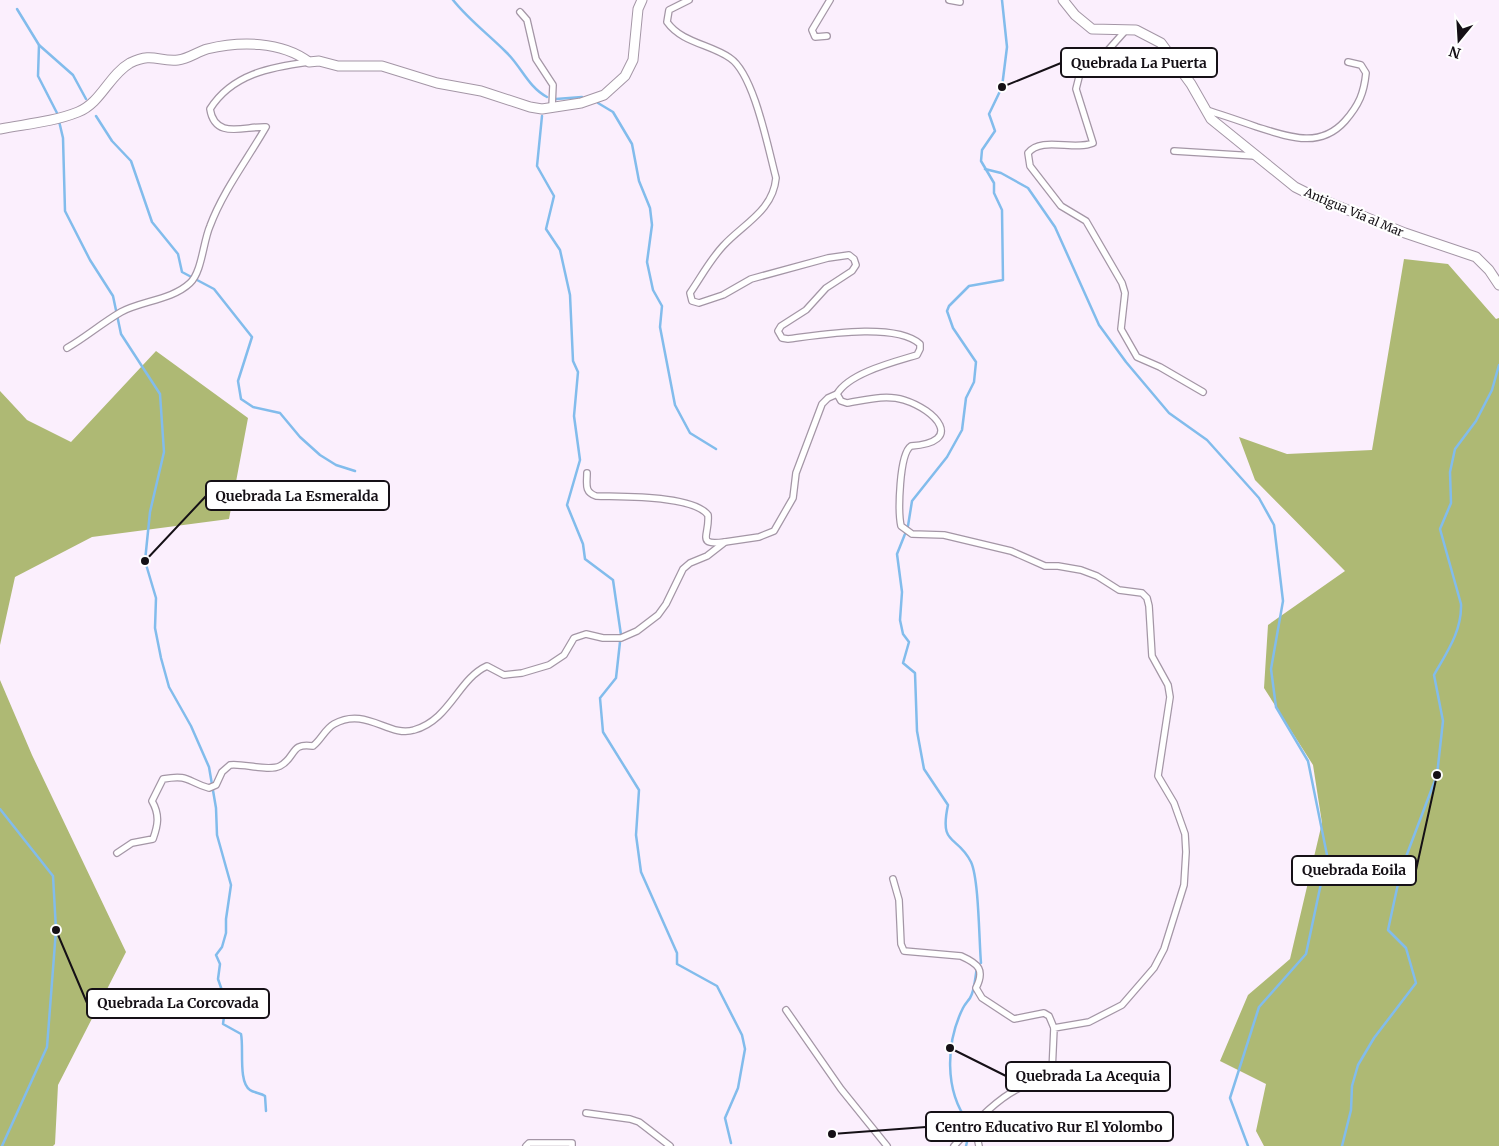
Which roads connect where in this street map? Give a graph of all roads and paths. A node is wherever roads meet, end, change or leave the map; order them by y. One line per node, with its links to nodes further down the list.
1 (642, 0): 12 (main road)
2 (689, 0): 20 (street)
3 (830, 0): 9 (street)
4 (949, 0): 6 (street)
5 (1063, 0): 8 (main road, Antigua Vía al Mar)
6 (960, 2)
7 (520, 12): 12 (street)
8 (1126, 30): 13 (main road, Antigua Vía al Mar); 19 (street)
9 (827, 36)
10 (308, 62): 12 (main road); 14 (main road); 18 (street)
11 (1348, 62): 13 (street)
12 (552, 107)
13 (1206, 110): 16 (main road, Antigua Vía al Mar)
14 (0, 129)
15 (1174, 151): 16 (street)
16 (1259, 156): 17 (main road, Antigua Vía al Mar)
17 (1499, 285)
18 (67, 348)
19 (1203, 392)
20 (837, 394): 22 (street); 26 (street)
21 (587, 473): 22 (street)
22 (725, 542): 23 (street)
23 (117, 853)
24 (893, 879): 26 (street)
25 (786, 1010): 32 (street)
26 (1054, 1028): 28 (street)
27 (586, 1113): 31 (street)
28 (974, 1123): 33 (street); 34 (street)
29 (526, 1146): 30 (street)
30 (572, 1146)
31 (670, 1146)
32 (887, 1146)
33 (954, 1146)
34 (979, 1146)

